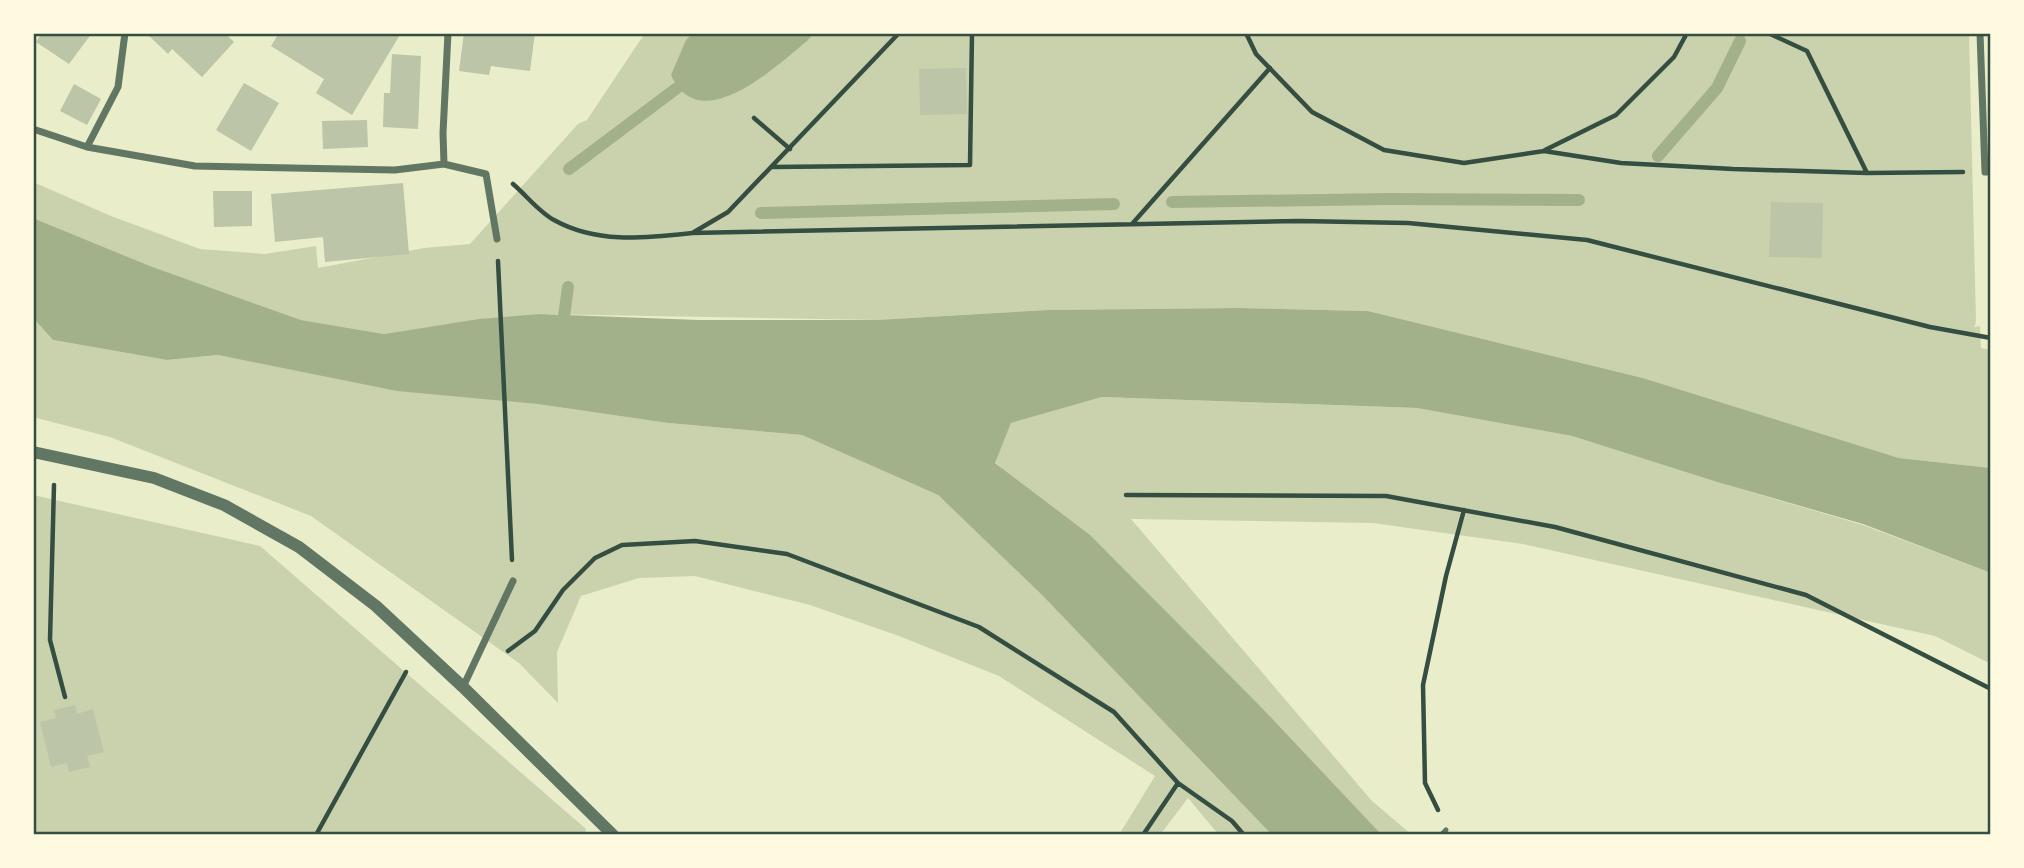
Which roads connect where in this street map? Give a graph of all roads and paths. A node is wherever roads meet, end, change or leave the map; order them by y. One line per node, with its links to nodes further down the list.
1 (125, 33): 12 (street)
2 (448, 33): 15 (street)
3 (899, 33): 13 (path)
4 (972, 33): 16 (path)
5 (1246, 33): 9 (path)
6 (1687, 33): 14 (path)
7 (1768, 33): 18 (path)
8 (1979, 33): 17 (street)
9 (1270, 68): 14 (path); 20 (path)
10 (754, 118): 13 (path)
11 (33, 129): 12 (street)
12 (87, 147): 15 (street)
13 (790, 149): 16 (path)
14 (1544, 151): 18 (path)
15 (444, 164): 19 (street)
16 (772, 167): 21 (path)
17 (1988, 172): 18 (path)
18 (1867, 173)
19 (485, 174): 21 (path); 22 (street)
20 (1132, 224): 21 (path); 23 (path)
21 (692, 233)
22 (497, 239): 28 (path)
23 (1991, 338)
24 (33, 452): 25 (street)
25 (56, 456): 29 (street); 33 (path)
26 (1126, 495): 27 (path)
27 (1464, 510): 32 (path); 35 (path)
28 (513, 580): 31 (street)
29 (420, 646): 31 (street); 36 (path)
30 (504, 654): 34 (path)
31 (463, 687): 37 (street)
32 (1991, 689)
33 (65, 697)
34 (1178, 783): 38 (path); 39 (path)
35 (1444, 832)
36 (316, 835)
37 (613, 835)
38 (1143, 835)
39 (1244, 835)

